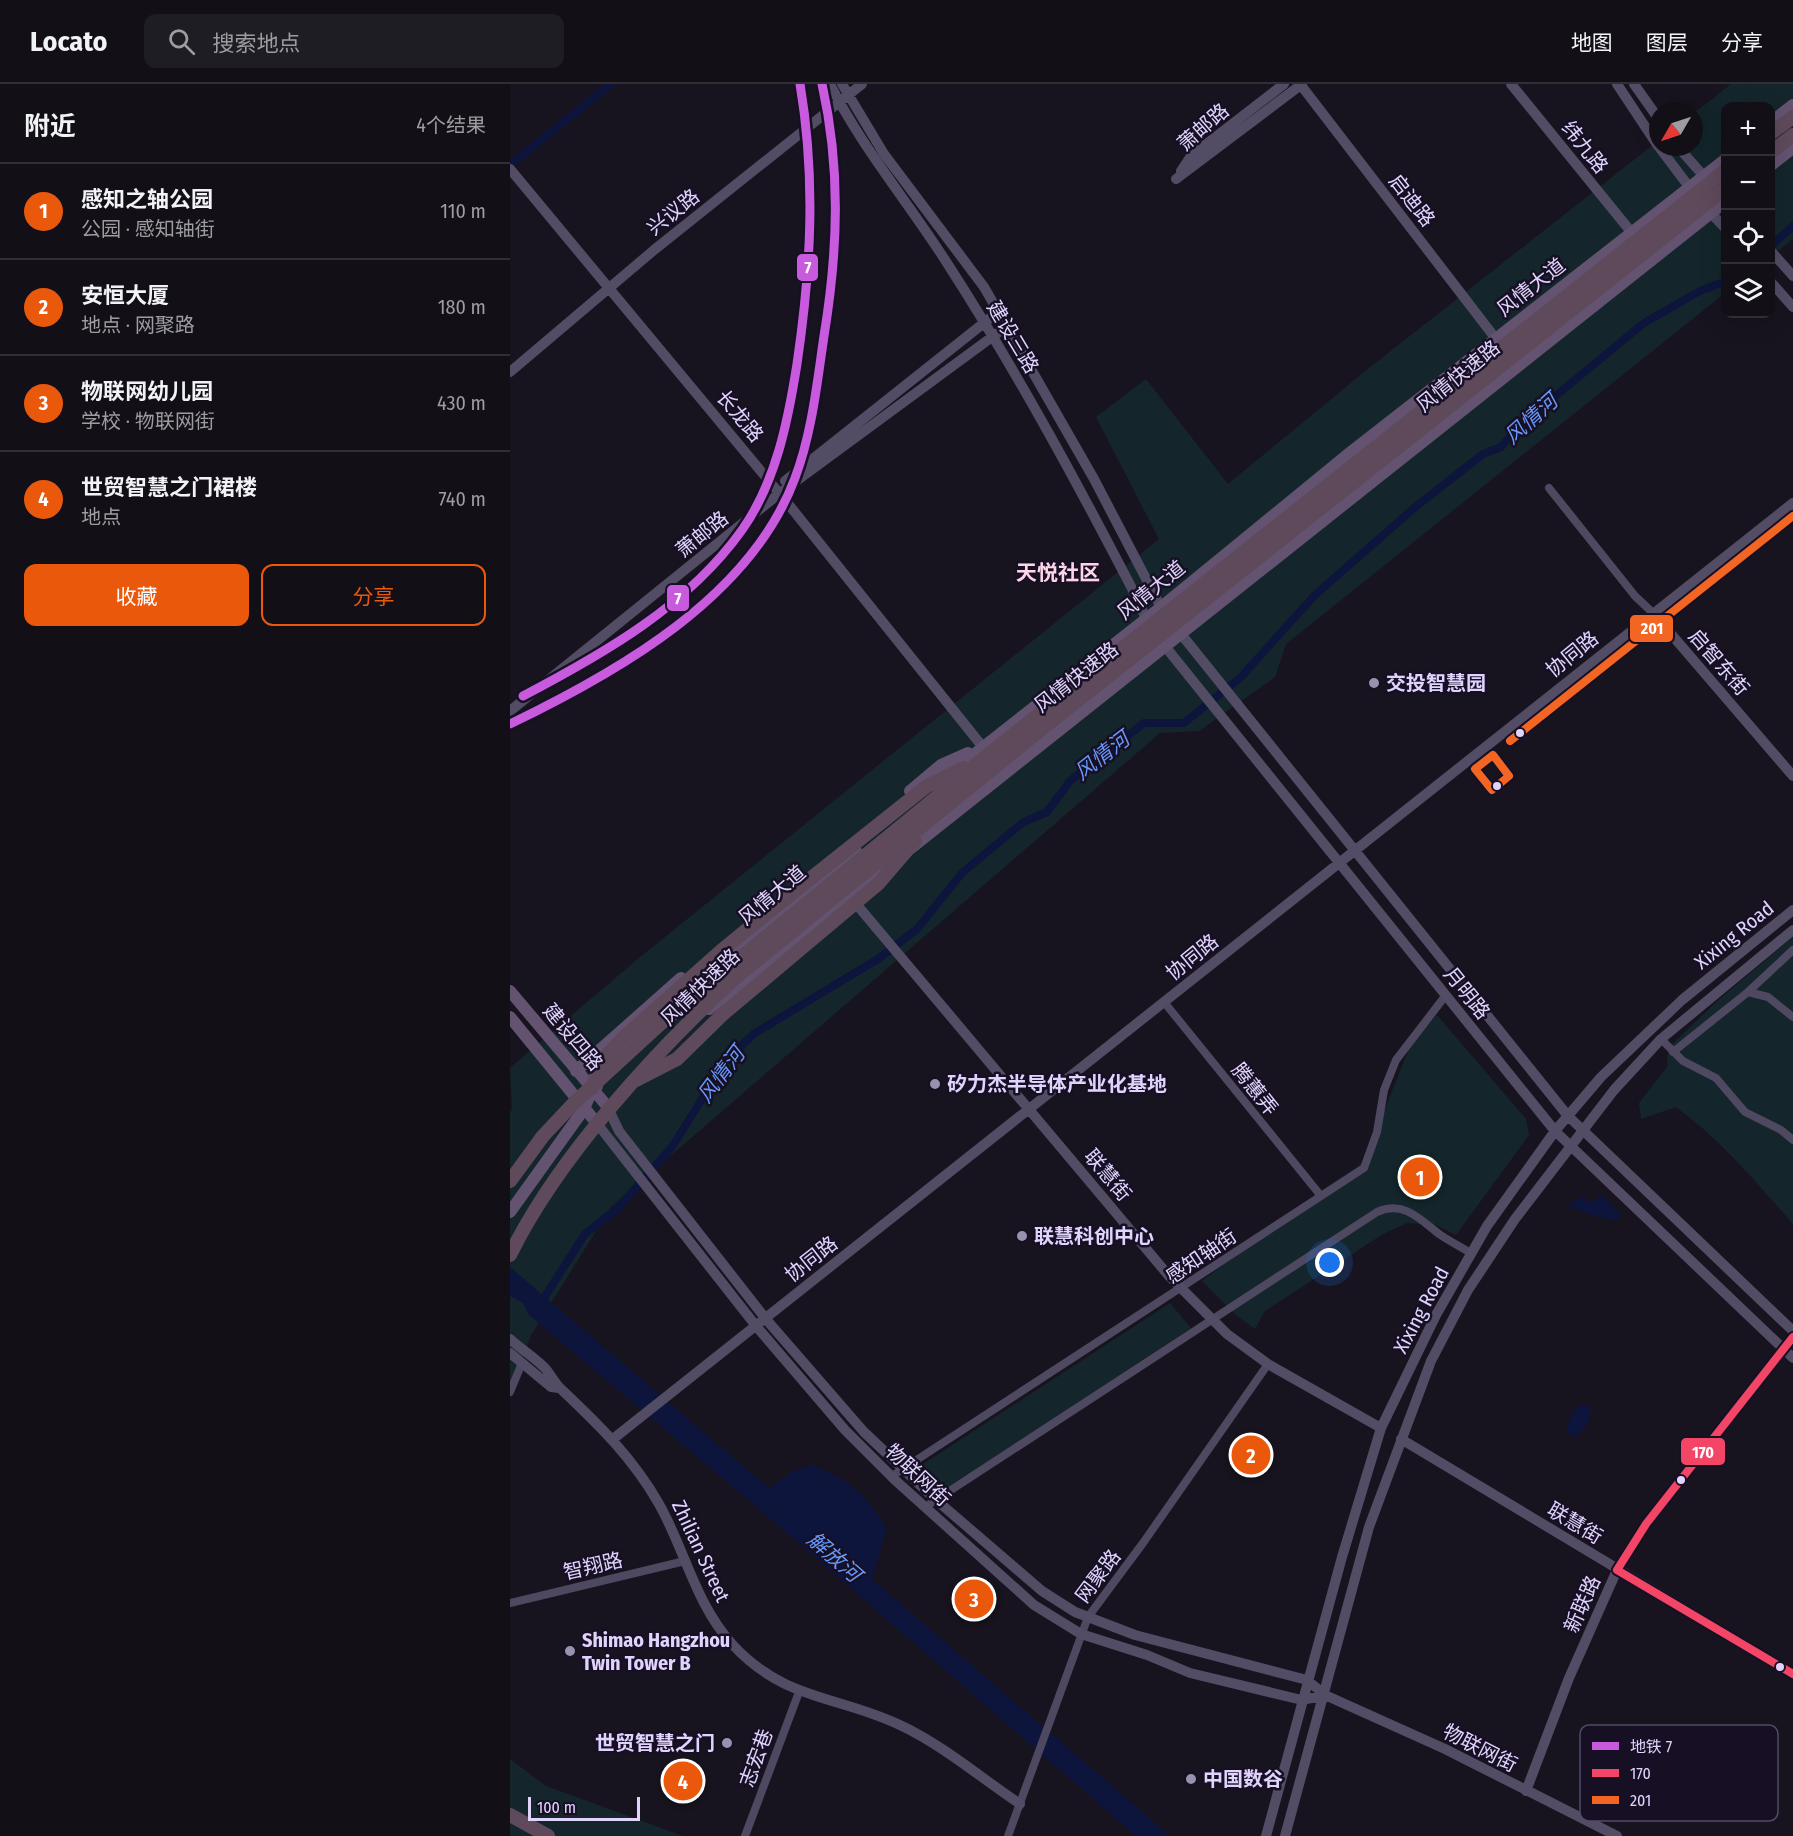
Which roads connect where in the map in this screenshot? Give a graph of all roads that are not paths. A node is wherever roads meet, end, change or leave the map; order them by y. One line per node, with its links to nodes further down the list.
1 (830, 84): 9 (street, 建设三路)
2 (842, 84): 9 (street, 建设三路)
3 (862, 84): 9 (street, 兴议路)
4 (1284, 84): 5 (street, 萧邮路)
5 (1301, 84): 42 (street, 启迪路)
6 (1511, 84): 32 (street, 纬九路)
7 (1617, 84): 15 (street)
8 (1634, 84): 10 (street)
9 (843, 99): 36 (street, 兴议路); 38 (street, 建设三路); 39 (street, 建设三路)
10 (1649, 105)
11 (1793, 105): 13 (main road)
12 (1793, 117): 14 (highway)
13 (1775, 119)
14 (1775, 130)
15 (1649, 133)
16 (1793, 135): 18 (highway)
17 (1793, 148): 22 (main road)
18 (1775, 149)
19 (1665, 156): 26 (street)
20 (1686, 156): 25 (street)
21 (1721, 162): 25 (main road, 风情大道)
22 (1775, 162)
23 (512, 170): 36 (street, 长龙路)
24 (1721, 173): 54 (highway, 风情快速路, bridge)
25 (1704, 176): 26 (main road, 风情大道); 28 (street)
26 (1689, 188): 30 (street); 32 (main road, 风情大道)
27 (1721, 191): 56 (highway, 风情快速路, bridge)
28 (1721, 196)
29 (1721, 204): 30 (main road)
30 (1710, 213): 31 (street); 50 (main road)
31 (1721, 225)
32 (1632, 232): 42 (main road, 风情大道)
33 (1775, 255): 34 (street)
34 (1793, 276)
35 (1775, 287): 37 (street)
36 (611, 288): 43 (street, 兴议路); 45 (street, 长龙路)
37 (1793, 307)
38 (999, 311): 39 (street, 萧邮路); 40 (street, 建设三路)
39 (984, 324): 41 (street, 建设三路); 45 (street, 萧邮路)
40 (1007, 326): 41 (street, 萧邮路); 47 (street, 建设三路)
41 (992, 338): 45 (street, 萧邮路); 49 (street, 建设三路)
42 (1496, 339): 47 (main road, 风情大道)
43 (510, 372)
44 (1549, 488): 48 (street, 启智东街)
45 (778, 491): 52 (street, 萧邮路); 53 (street, 萧邮路); 54 (street, 长龙路)
46 (1793, 503): 48 (street, 协同路)
47 (1160, 609): 49 (main road, 风情大道); 50 (street, 月明路)
48 (1653, 613): 55 (street, 启智东街); 57 (street, 协同路)
49 (1144, 621): 51 (street, 月明路); 54 (main road, 风情大道)
50 (1181, 634): 51 (main road); 57 (street, 月明路)
51 (1166, 647): 58 (street, 月明路); 59 (main road)
52 (510, 702)
53 (510, 711)
54 (986, 750): 71 (main road); 73 (main road, 风情大道); 73 (highway, bridge); 83 (highway, 风情快速路, bridge)
55 (1793, 776)
56 (936, 817): 72 (highway, bridge); 88 (highway, 风情快速路, bridge)
57 (1356, 850): 58 (street, 协同路); 77 (street, 月明路)
58 (1339, 862): 65 (street, 月明路); 66 (street, 协同路)
59 (850, 897): 72 (main road); 76 (street, 联慧街)
60 (1793, 910): 77 (street, Xixing Road)
61 (1793, 930): 69 (street, Xixing Road)
62 (1793, 950): 64 (street)
63 (510, 991): 71 (main road, 建设四路)
64 (1748, 992): 68 (street); 70 (street)
65 (1446, 995): 80 (street, 月明路); 84 (street, 感知轴街)
66 (1164, 1002): 76 (street, 协同路); 84 (street, 腾蕙弄)
67 (510, 1017): 75 (main road, 建设四路)
68 (1793, 1017)
69 (1661, 1039): 70 (street); 79 (street, Xixing Road)
70 (1673, 1052): 81 (street)
71 (576, 1071): 73 (main road, 建设四路)
72 (626, 1085): 74 (main road)
73 (592, 1090): 74 (main road, 建设四路); 75 (main road, 风情大道)
74 (607, 1106): 78 (main road); 90 (street, 物联网街)
75 (584, 1109): 78 (main road, 建设四路); 85 (main road, 风情大道)
76 (1029, 1110): 89 (street, 联慧街); 90 (street, 协同路)
77 (1568, 1116): 79 (street, 月明路); 80 (street, Xixing Road)
78 (595, 1121): 86 (main road); 92 (street, 物联网街)
79 (1582, 1130): 82 (street, Xixing Road); 93 (street, 月明路)
80 (1555, 1131): 82 (street, 月明路); 87 (street, Xixing Road)
81 (1793, 1140)
82 (1570, 1146): 96 (street, 月明路); 105 (street, Xixing Road)
83 (510, 1181)
84 (1321, 1196): 89 (street, 感知轴街)
85 (510, 1212)
86 (510, 1240)
87 (1471, 1253): 91 (street); 103 (street, Xixing Road)
88 (510, 1255)
89 (1181, 1289): 91 (street, 联慧街); 106 (street, 感知轴街)
90 (765, 1318): 92 (street, 协同路); 106 (street, 物联网街)
91 (1212, 1320): 100 (street, 联慧街); 108 (street)
92 (756, 1326): 104 (street, 协同路); 107 (street, 物联网街)
93 (1793, 1331)
94 (1793, 1337): 96 (street, 新联路)
95 (510, 1339): 101 (street, Zhilian Street)
96 (1782, 1348): 98 (street, 月明路); 111 (street, 新联路)
97 (510, 1353): 99 (street, Zhilian Street)
98 (1793, 1358)
99 (522, 1363): 101 (street, Zhilian Street); 102 (street)
100 (1268, 1364): 103 (street, 联慧街); 113 (street, 网聚路)
101 (559, 1388): 104 (street, Zhilian Street)
102 (510, 1392)
103 (1381, 1428): 116 (street, Xixing Road)
104 (613, 1439): 110 (street, Zhilian Street)
105 (1401, 1439): 111 (street, 联慧街); 118 (street, Xixing Road)
106 (903, 1469): 107 (street, 感知轴街); 108 (street, 物联网街)
107 (892, 1476): 109 (street, 物联网街)
108 (936, 1500): 109 (street); 113 (street, 物联网街)
109 (926, 1507): 114 (street, 物联网街)
110 (685, 1561): 112 (street, 智翔路); 117 (street, Zhilian Street)
111 (1617, 1570): 115 (street, 联慧街); 120 (street, 新联路)
112 (510, 1603)
113 (1088, 1617): 114 (street, 网聚路); 116 (street, 物联网街)
114 (1081, 1634): 119 (street, 物联网街); 121 (street, 网聚路)
115 (1793, 1674)
116 (1307, 1680): 118 (street, 物联网街); 119 (street, Xixing Road)
117 (799, 1692): 121 (street, Zhilian Street); 126 (street, 志宏巷)
118 (1325, 1695): 119 (street, 物联网街); 120 (street, 物联网街); 129 (street, Xixing Road)
119 (1302, 1700): 128 (street, Xixing Road)
120 (1527, 1791): 123 (street, 物联网街)
121 (1020, 1804): 127 (street, 网聚路)
122 (510, 1815): 125 (highway)
123 (1580, 1818)
124 (1587, 1821): 130 (street, 物联网街)
125 (548, 1836)
126 (745, 1836)
127 (1008, 1836)
128 (1266, 1836)
129 (1285, 1836)
130 (1617, 1836)

